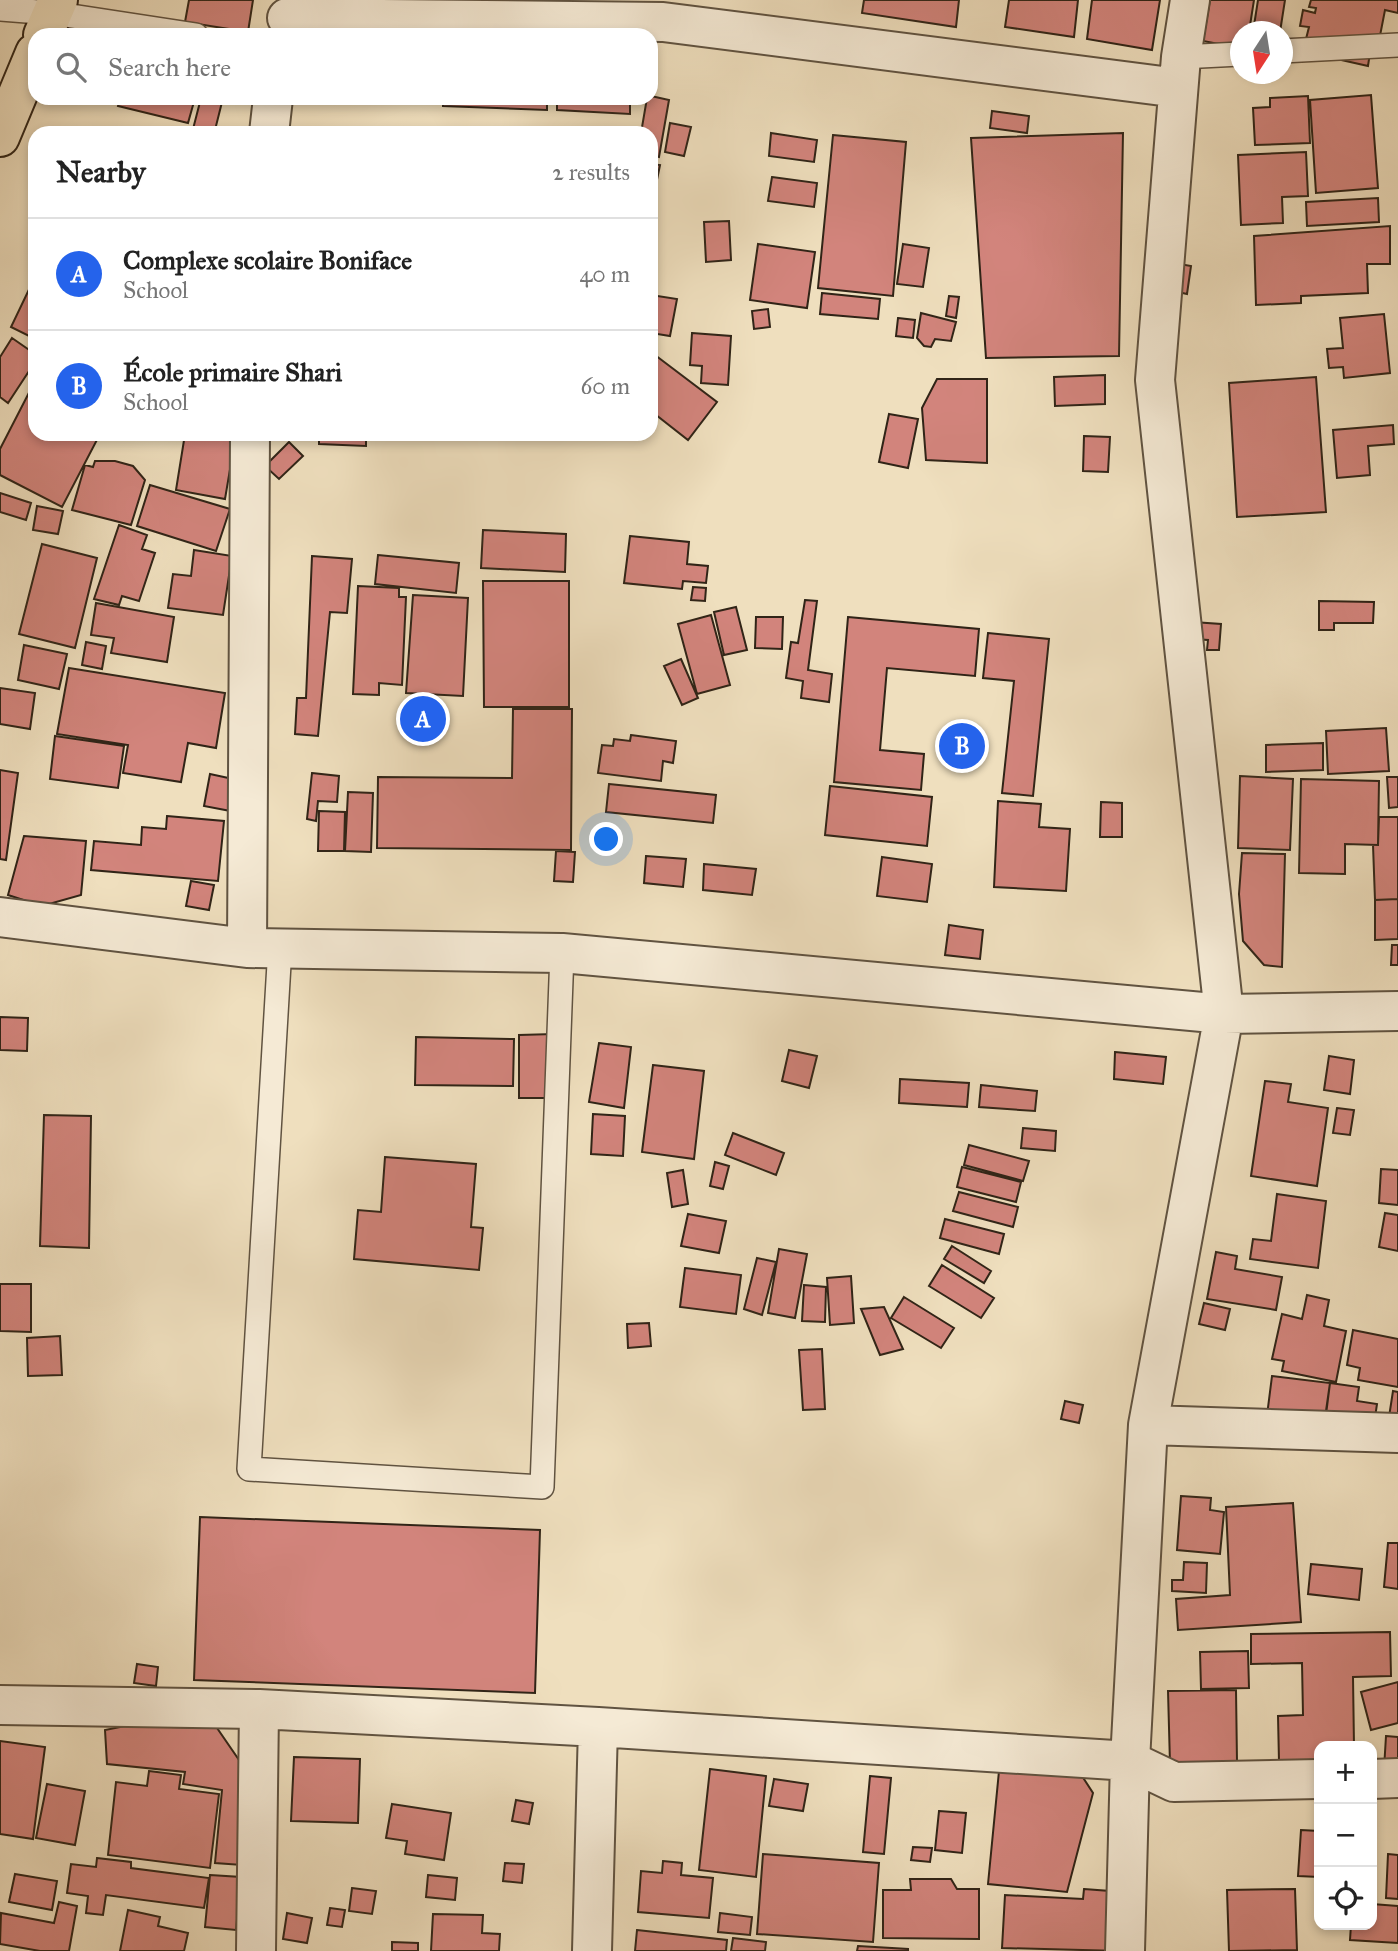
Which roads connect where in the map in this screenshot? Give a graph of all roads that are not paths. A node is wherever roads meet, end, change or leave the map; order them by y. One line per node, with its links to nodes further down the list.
1 (1190, 0): 11 (street)
2 (0, 9): 4 (lane)
3 (665, 11): 5 (street); 11 (street)
4 (51, 16): 6 (lane)
5 (285, 18)
6 (143, 28)
7 (1398, 45): 8 (lane)
8 (1293, 50)
9 (1230, 57): 11 (lane)
10 (28, 70): 14 (main road)
11 (1179, 72): 20 (street)
12 (272, 105): 13 (street)
13 (270, 126)
14 (0, 137)
15 (250, 441): 17 (street)
16 (0, 917): 17 (street)
17 (263, 948): 18 (street); 18 (lane)
18 (562, 953): 20 (street)
19 (1398, 1011): 20 (street)
20 (1224, 1014): 21 (street)
21 (1147, 1425): 22 (street); 26 (street)
22 (1398, 1433)
23 (0, 1705): 24 (street)
24 (259, 1709): 25 (street); 30 (street)
25 (598, 1727): 26 (street); 31 (street)
26 (1130, 1761): 28 (street); 32 (street)
27 (1398, 1778): 29 (street)
28 (1314, 1779)
29 (1377, 1779)
30 (256, 1951)
31 (592, 1951)
32 (1125, 1951)

